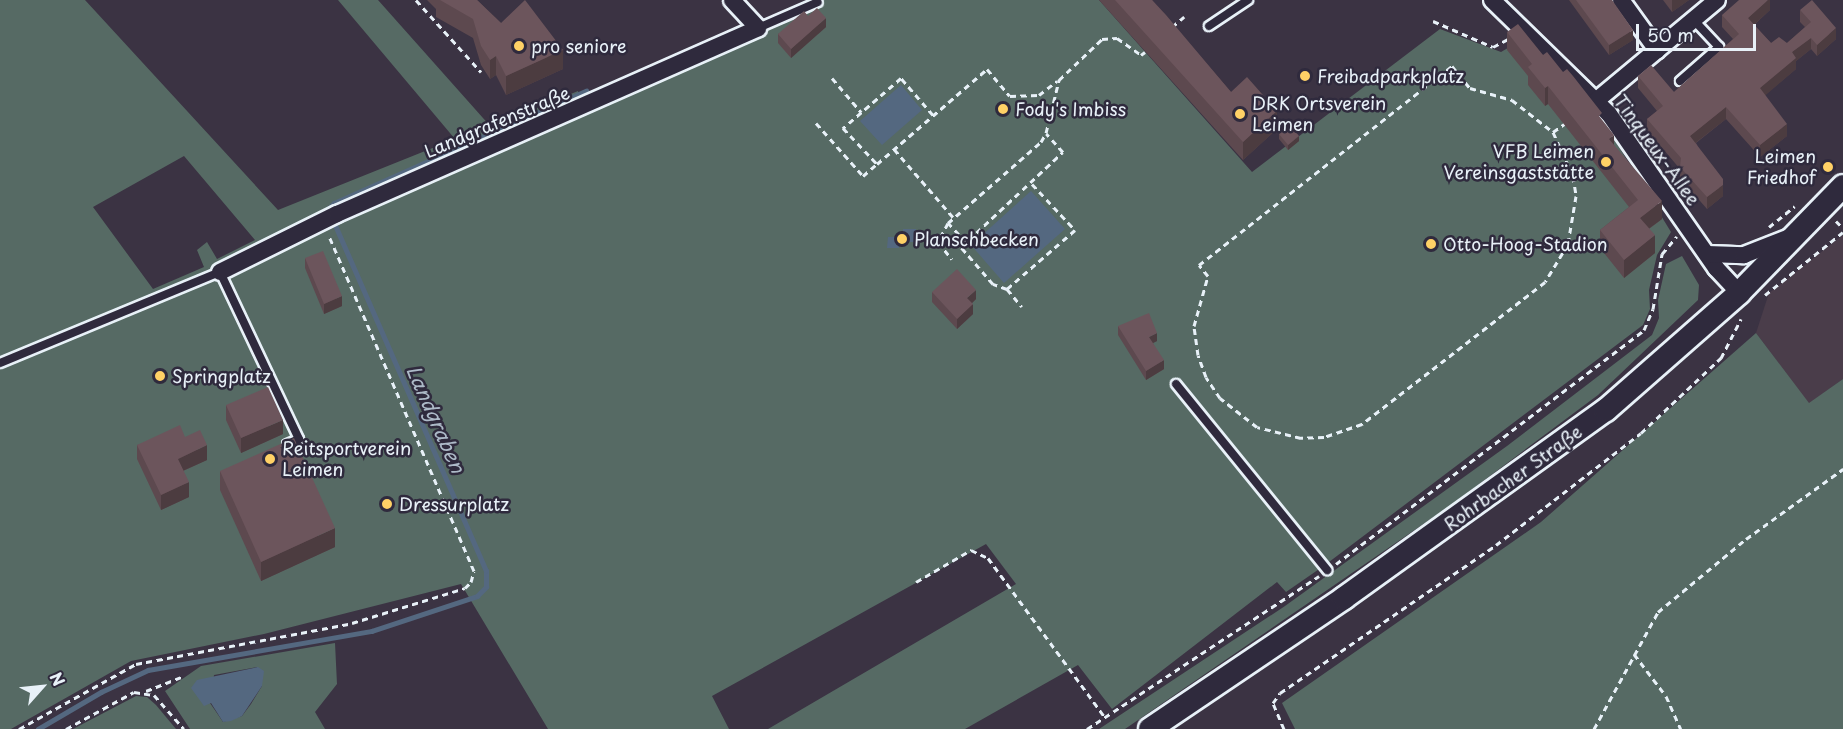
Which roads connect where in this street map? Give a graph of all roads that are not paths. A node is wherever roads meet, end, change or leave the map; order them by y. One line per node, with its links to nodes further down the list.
1 (732, 0): 9 (street)
2 (1248, 0): 8 (lane)
3 (1492, 0): 12 (street, Tinqueux-Allee)
4 (1622, 0): 10 (street)
5 (1717, 0): 7 (street)
6 (818, 2): 9 (lane)
7 (1694, 20): 10 (street); 11 (lane)
8 (1209, 26)
9 (758, 28): 16 (street, Landgrafenstraße)
10 (1657, 50): 12 (street)
11 (1680, 81)
12 (1597, 100): 15 (street, Tinqueux-Allee)
13 (1843, 186): 14 (main road, Rohrbacher Straße)
14 (1798, 234): 15 (street); 17 (main road, Rohrbacher Straße)
15 (1707, 254): 17 (street, Tinqueux-Allee)
16 (220, 272): 18 (lane); 20 (lane)
17 (1749, 296): 22 (main road, Rohrbacher Straße)
18 (0, 363)
19 (1176, 384): 21 (lane)
20 (279, 448)
21 (1327, 570)
22 (1150, 729)

